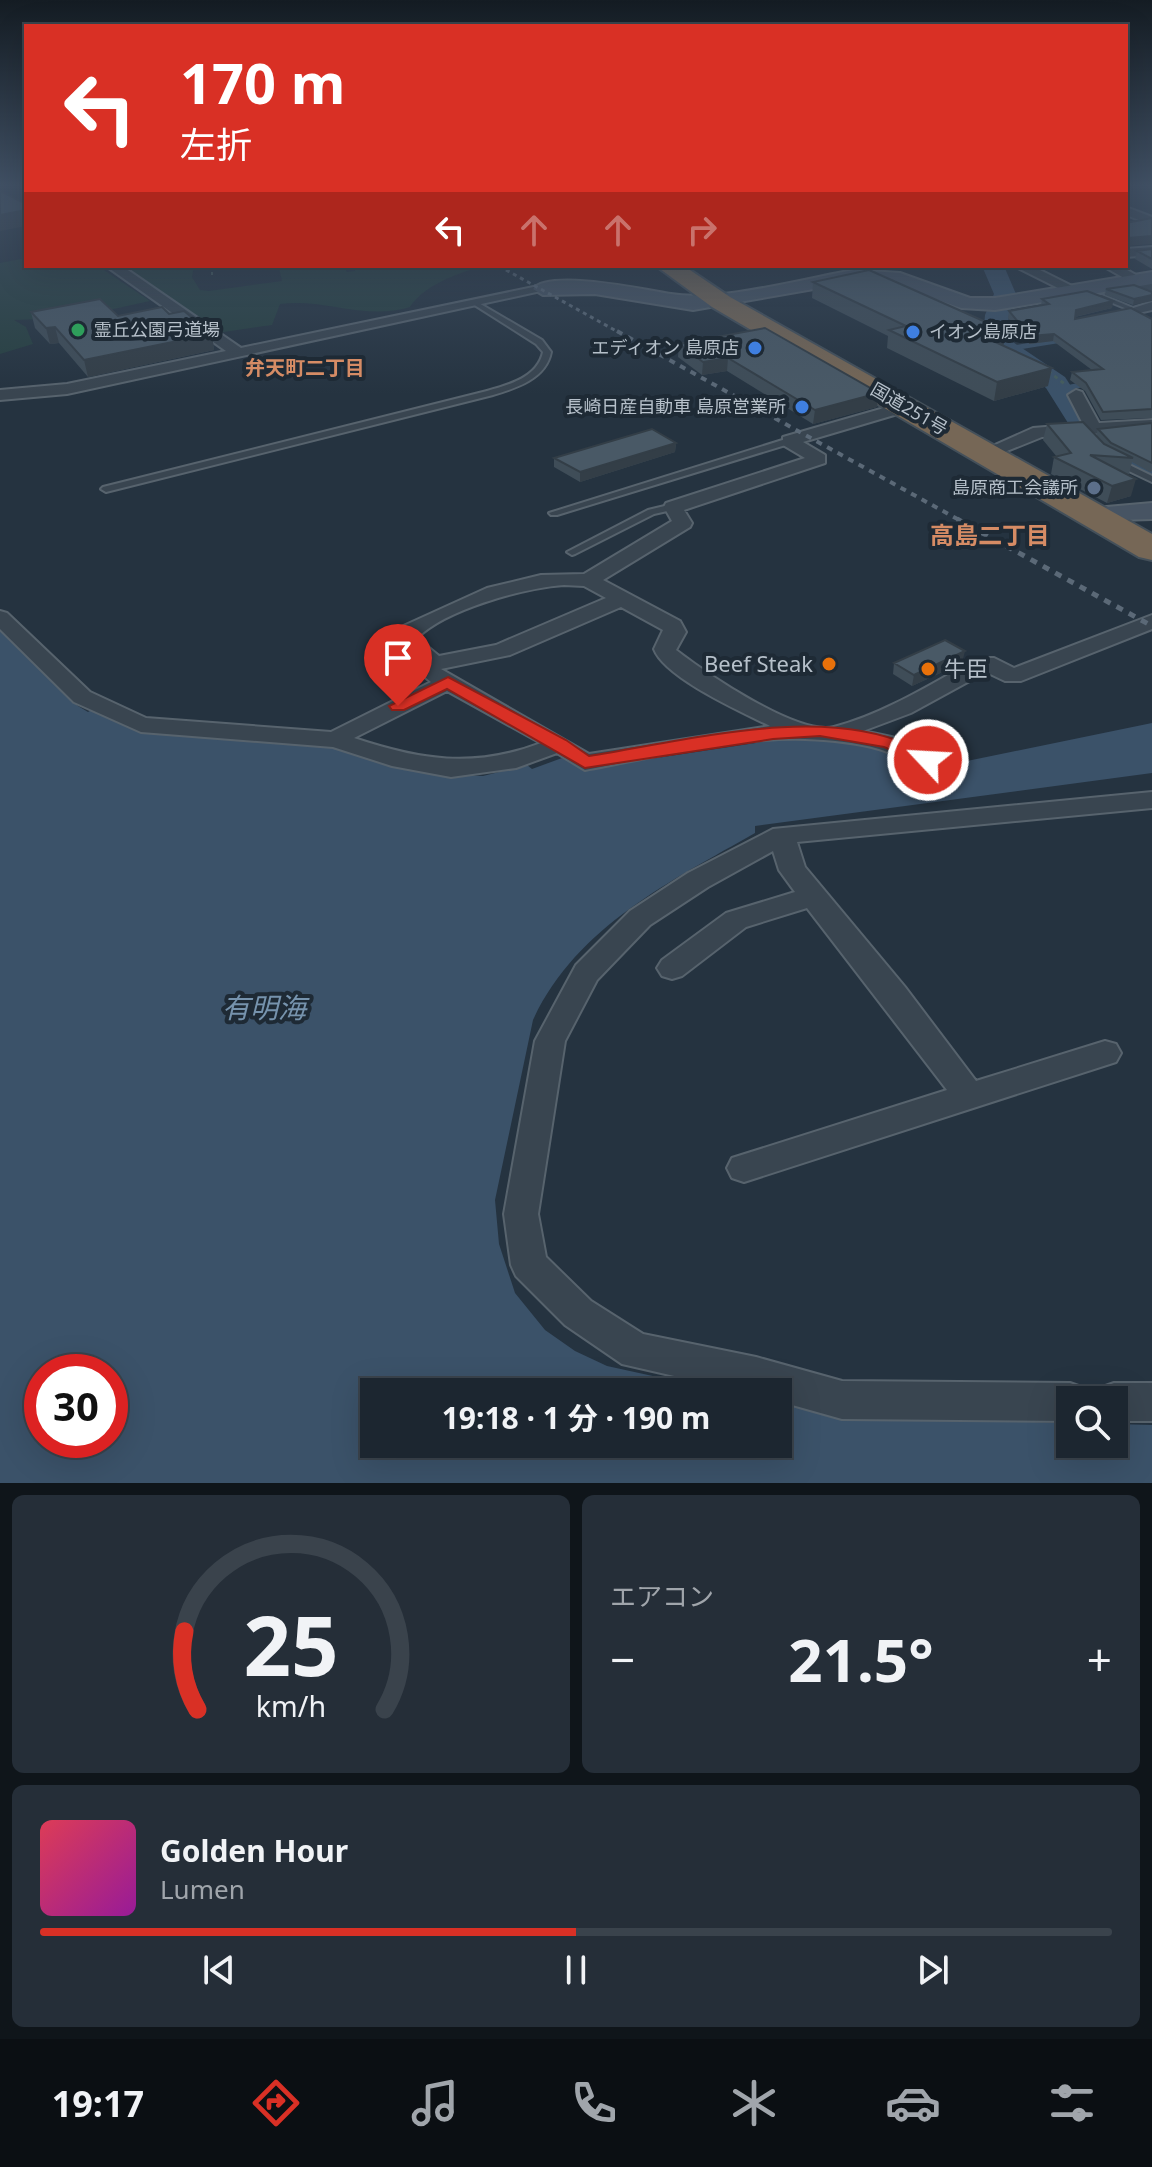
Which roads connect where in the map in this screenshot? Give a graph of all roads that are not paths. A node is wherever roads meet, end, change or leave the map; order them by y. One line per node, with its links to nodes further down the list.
1 (116, 268): 13 (street)
2 (671, 268): 8 (highway, 国道251号)
3 (1025, 268): 7 (street)
4 (1114, 268): 5 (street)
5 (1147, 283): 7 (street)
6 (543, 289): 8 (street); 9 (street)
7 (1071, 289): 8 (street); 11 (lane)
8 (721, 302): 16 (highway, 国道251号)
9 (475, 303): 13 (street); 23 (lane)
10 (1152, 306): 11 (street)
11 (1131, 310): 12 (lane)
12 (1116, 312)
13 (239, 353): 14 (street)
14 (0, 395)
15 (1076, 395): 18 (street)
16 (905, 407): 19 (street); 20 (highway, 国道251号)
17 (1152, 425): 18 (street)
18 (1086, 429): 20 (street)
19 (789, 441): 24 (street); 26 (lane)
20 (986, 453): 27 (highway, 国道251号)
21 (1104, 455): 22 (lane)
22 (1152, 479)
23 (106, 489)
24 (673, 507): 29 (lane); 30 (street)
25 (1152, 511): 27 (street)
26 (554, 513)
27 (1094, 515): 28 (highway, 国道251号)
28 (1152, 549)
29 (572, 552)
30 (588, 580): 31 (street); 34 (street)
31 (621, 599): 34 (street); 35 (street)
32 (0, 617): 37 (street)
33 (1152, 621): 36 (street)
34 (441, 673): 37 (street); 38 (street)
35 (799, 731): 36 (street); 38 (street)
36 (839, 732): 39 (street)
37 (336, 740): 38 (street)
38 (560, 744)
39 (928, 760)
40 (1152, 800): 41 (street)
41 (782, 835): 42 (street); 47 (street)
42 (813, 896): 43 (street); 45 (street)
43 (672, 968)
44 (1105, 1053): 45 (street)
45 (969, 1096): 46 (street)
46 (744, 1168)
47 (1056, 1402)
48 (1128, 1402): 49 (street)
49 (1152, 1402)

